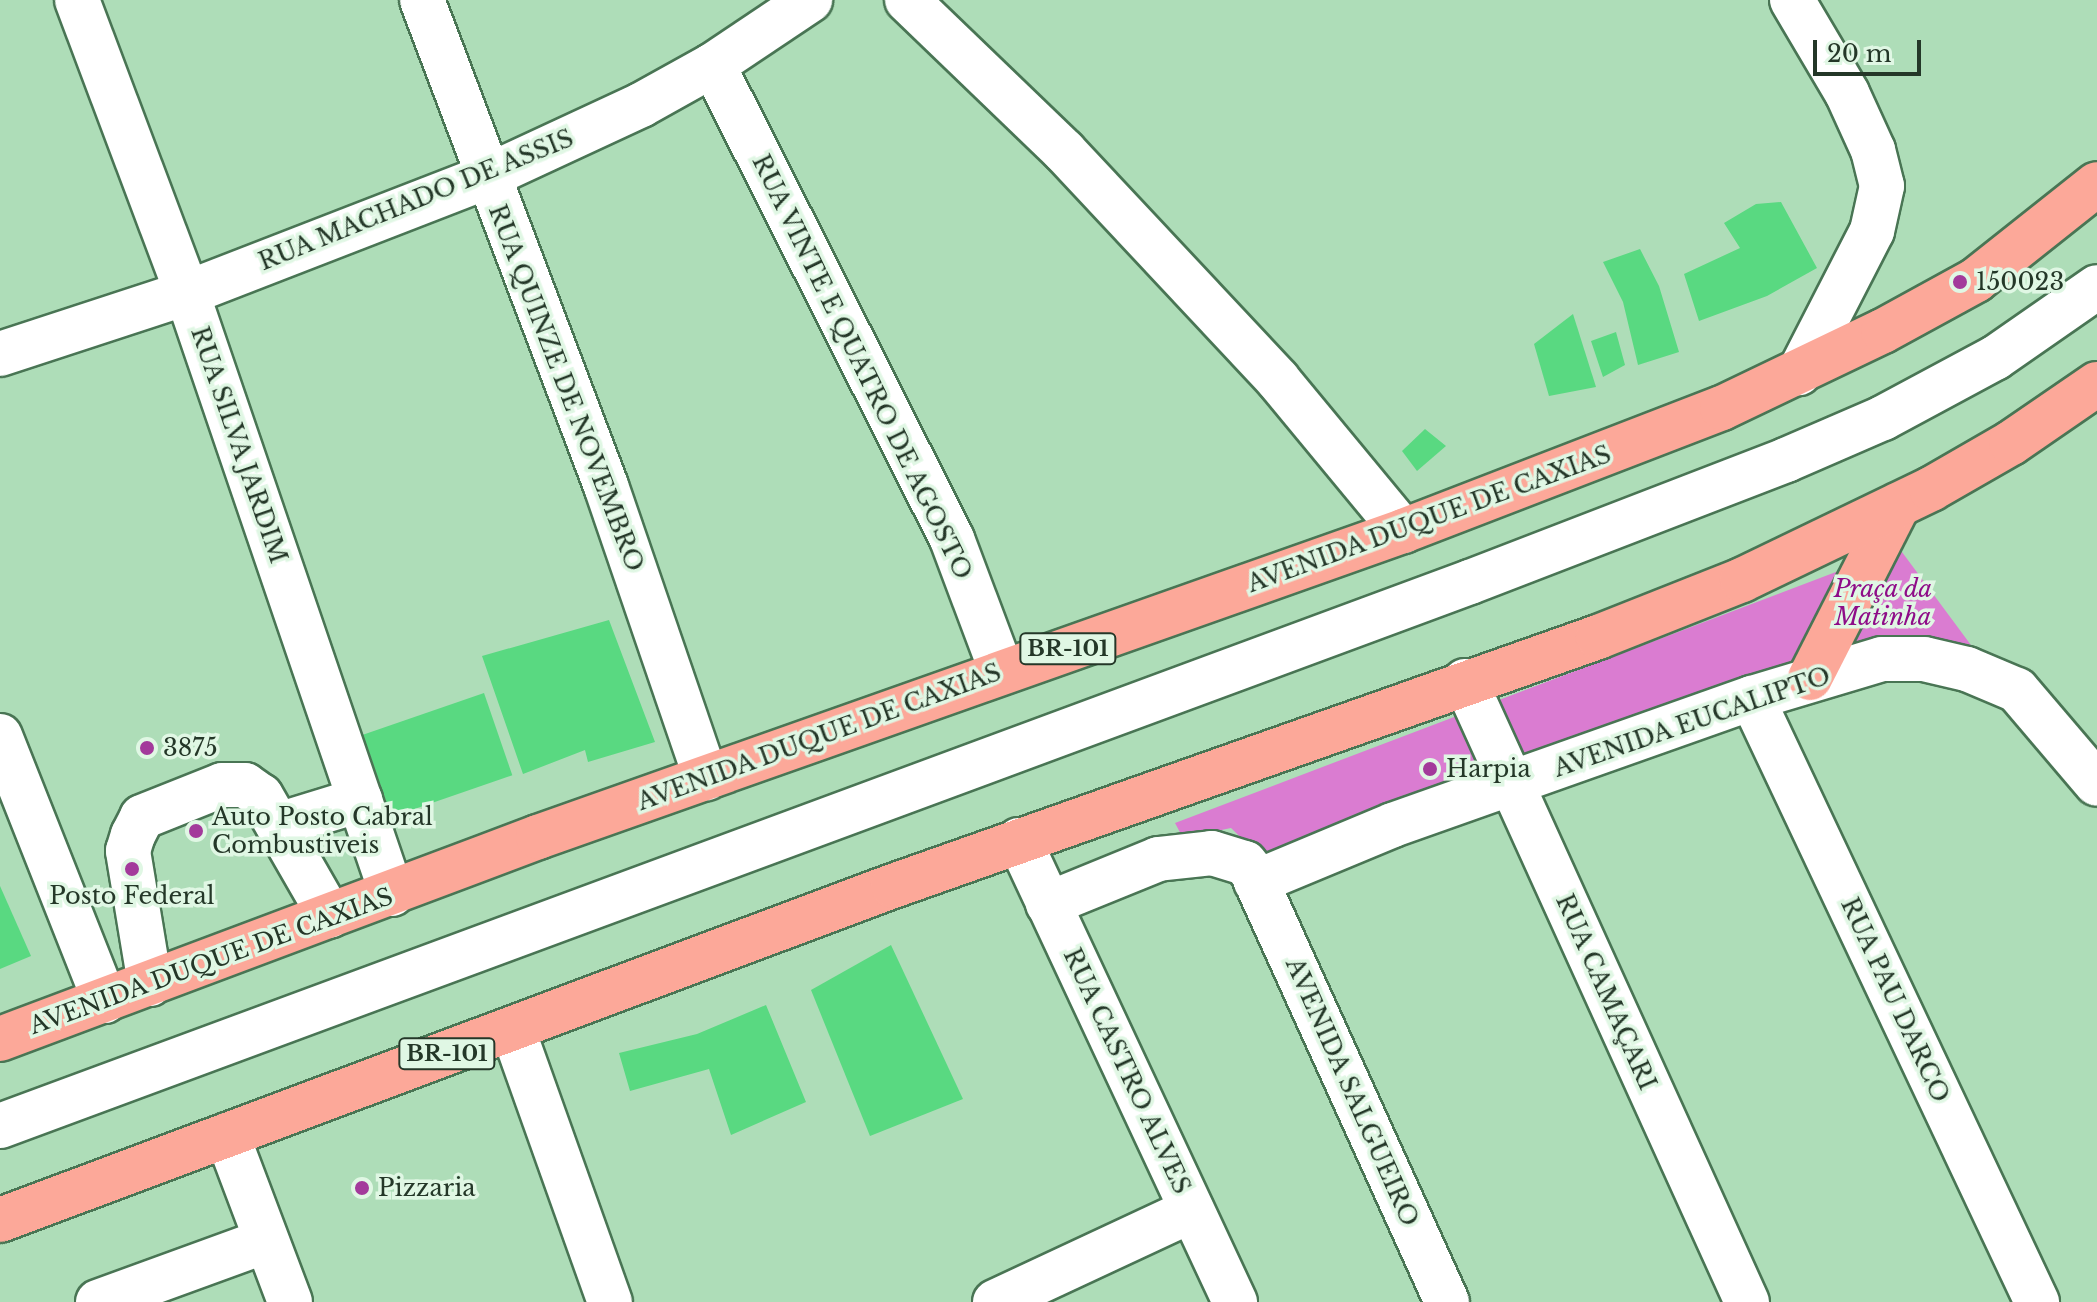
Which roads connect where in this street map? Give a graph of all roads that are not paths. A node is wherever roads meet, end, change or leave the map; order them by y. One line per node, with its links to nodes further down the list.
1 (77, 0): 10 (street, RUA SILVA JARDIM)
2 (422, 0): 7 (street, RUA QUINZE DE NOVEMBRO)
3 (810, 0): 6 (street, RUA MACHADO DE ASSIS)
4 (907, 0): 15 (street)
5 (1792, 0): 12 (street)
6 (713, 65): 7 (street, RUA MACHADO DE ASSIS); 16 (street, RUA VINTE E QUATRO DE AGOSTO)
7 (486, 177): 10 (street, RUA MACHADO DE ASSIS); 21 (street, RUA QUINZE DE NOVEMBRO)
8 (2097, 184): 12 (highway, AVENIDA DUQUE DE CAXIAS / BR-101)
9 (2097, 287): 35 (street)
10 (187, 293): 11 (street, RUA MACHADO DE ASSIS); 24 (street, RUA SILVA JARDIM)
11 (0, 354)
12 (1799, 373): 15 (highway, AVENIDA DUQUE DE CAXIAS / BR-101)
13 (2097, 384): 14 (highway, BR-101)
14 (1898, 505): 17 (highway); 18 (highway, BR-101)
15 (1403, 531): 16 (highway, AVENIDA DUQUE DE CAXIAS / BR-101)
16 (1002, 672): 21 (highway, AVENIDA DUQUE DE CAXIAS / BR-101)
17 (1810, 678): 19 (street, AVENIDA EUCALIPTO); 23 (street, AVENIDA EUCALIPTO)
18 (1465, 681): 22 (street, RUA CAMAÇARI); 26 (highway, BR-101)
19 (1752, 698): 22 (street, AVENIDA EUCALIPTO); 47 (street, RUA PAU DARCO)
20 (0, 736): 32 (street)
21 (706, 778): 28 (highway, AVENIDA DUQUE DE CAXIAS / BR-101)
22 (1512, 784): 27 (street, AVENIDA EUCALIPTO); 46 (street, RUA CAMAÇARI)
23 (2097, 784)
24 (360, 800): 25 (street); 28 (street, RUA SILVA JARDIM)
25 (278, 825): 30 (street); 31 (street)
26 (1019, 840): 29 (street, RUA CASTRO ALVES); 33 (highway, BR-101)
27 (1256, 882): 29 (street); 45 (street, AVENIDA SALGUEIRO)
28 (392, 894): 30 (highway, AVENIDA DUQUE DE CAXIAS / BR-101)
29 (1048, 904): 37 (street, RUA CASTRO ALVES)
30 (330, 916): 31 (highway, AVENIDA DUQUE DE CAXIAS / BR-101)
31 (150, 984): 32 (highway, AVENIDA DUQUE DE CAXIAS / BR-101)
32 (105, 1001): 34 (highway, AVENIDA DUQUE DE CAXIAS / BR-101)
33 (513, 1030): 36 (highway, BR-101); 42 (street)
34 (0, 1039)
35 (0, 1126)
36 (227, 1135): 38 (highway, BR-101); 39 (street)
37 (1192, 1210): 43 (street); 44 (street, RUA CASTRO ALVES)
38 (0, 1220)
39 (266, 1241): 40 (street); 41 (street)
40 (98, 1302)
41 (290, 1302)
42 (610, 1302)
43 (995, 1302)
44 (1235, 1302)
45 (1447, 1302)
46 (1747, 1302)
47 (2037, 1302)

